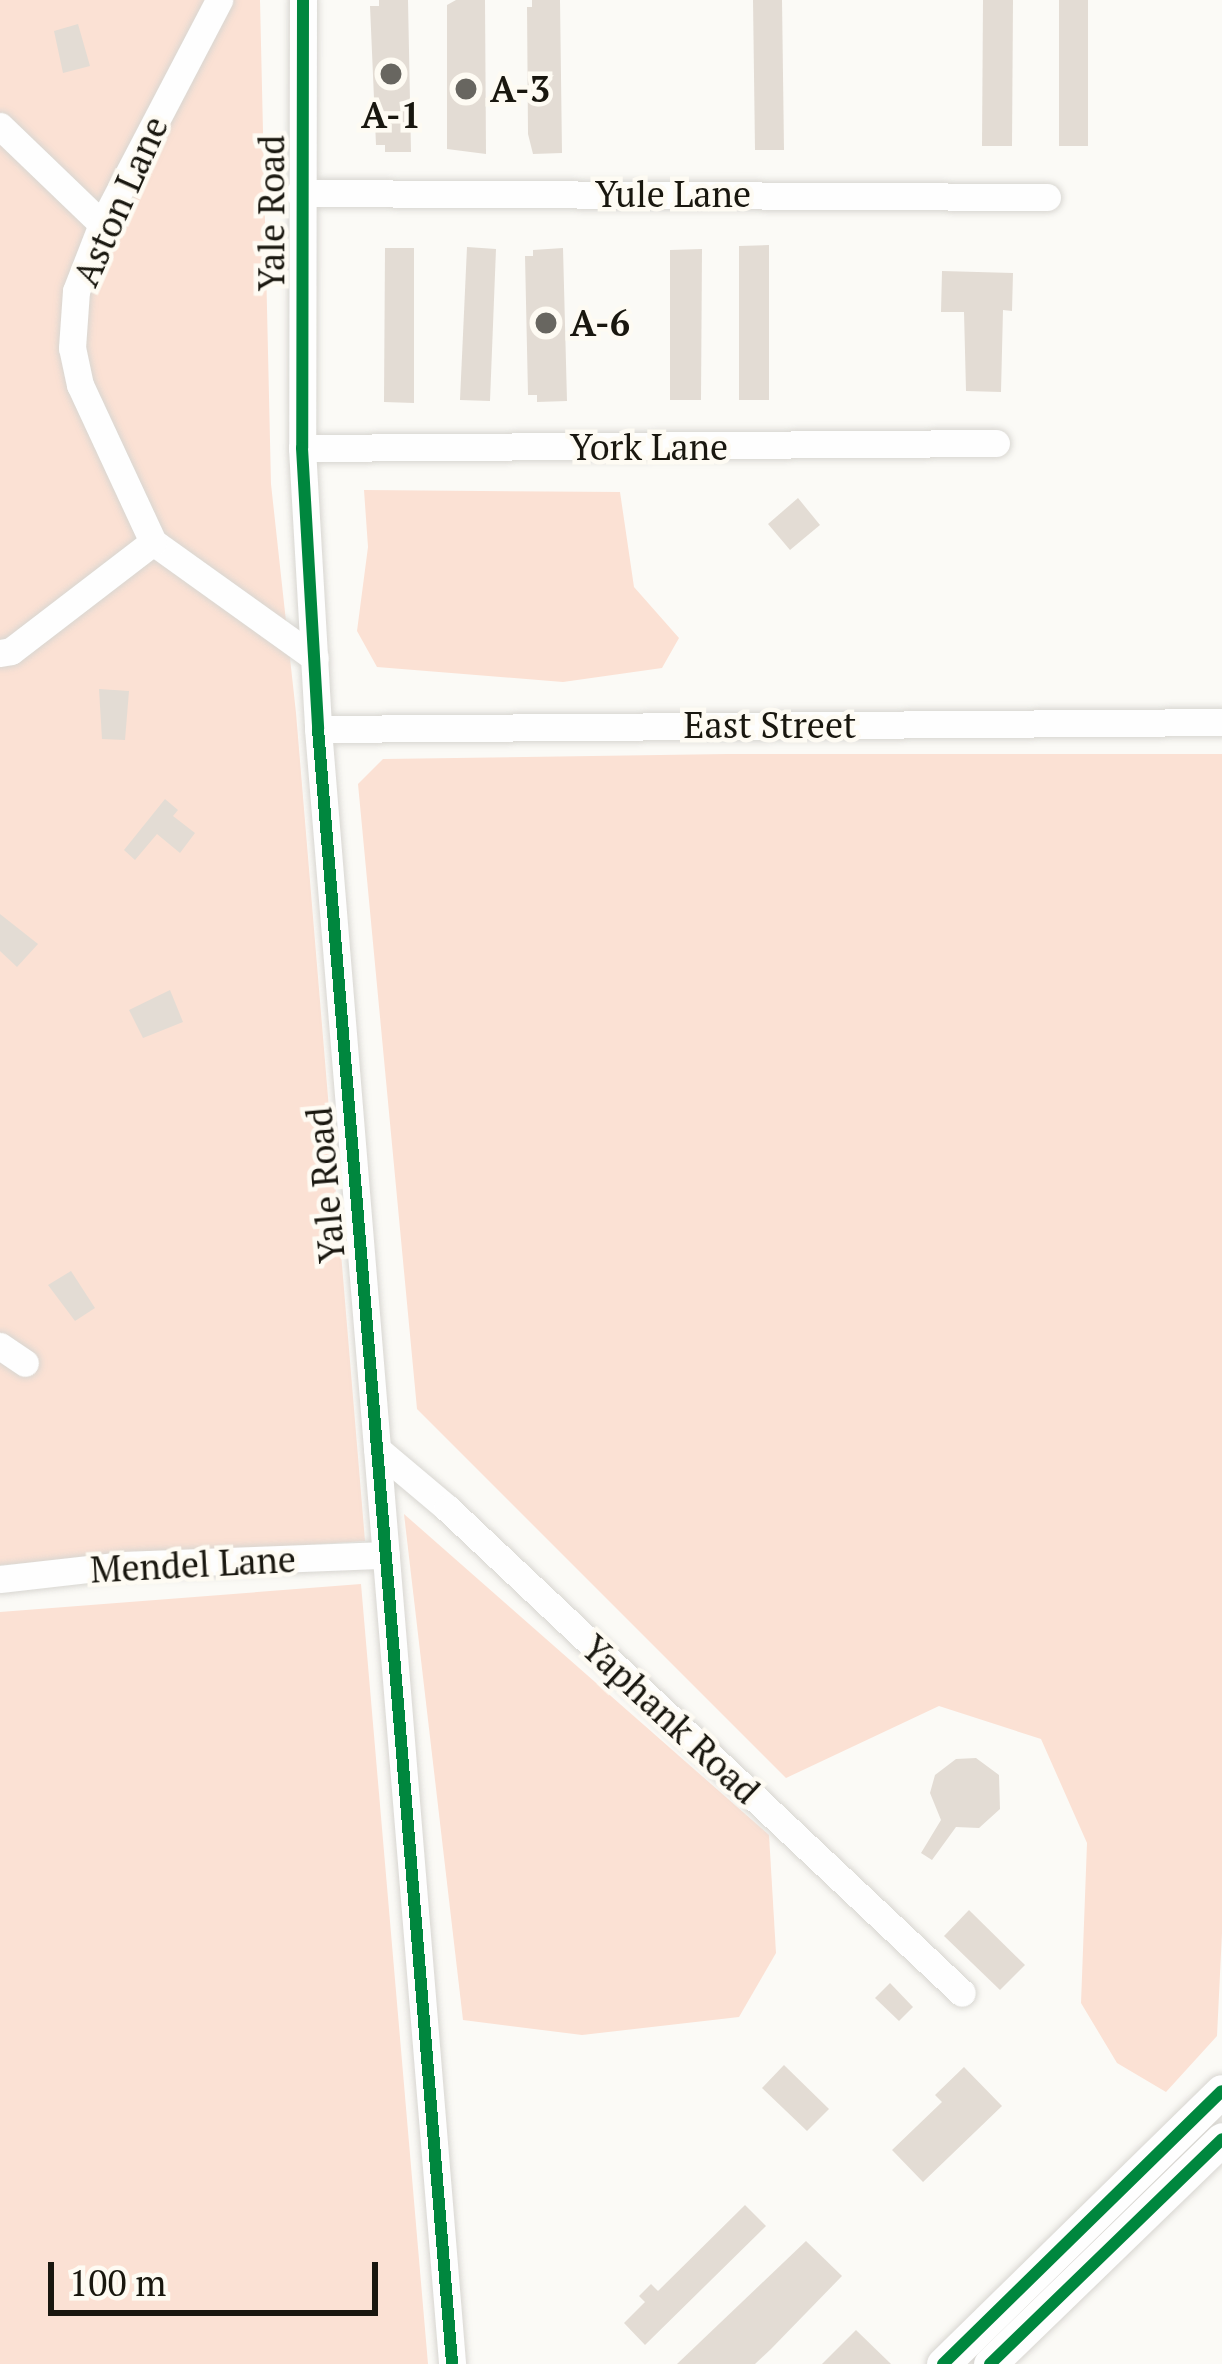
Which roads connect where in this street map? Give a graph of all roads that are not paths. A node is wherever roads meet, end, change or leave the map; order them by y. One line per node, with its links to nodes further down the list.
1 (219, 0): 6 (street, Aston Lane)
2 (303, 0): 4 (street, Yale Road)
3 (0, 125): 6 (street)
4 (299, 193): 5 (street, Yule Lane); 8 (street, Yale Road)
5 (1047, 197)
6 (102, 224): 9 (street, Aston Lane)
7 (996, 443): 8 (street, York Lane)
8 (302, 448): 11 (street, Yale Road)
9 (153, 542): 10 (street); 11 (street, Aston Lane)
10 (0, 653)
11 (315, 658): 13 (street, Yale Road)
12 (1222, 722): 13 (street, East Street)
13 (318, 729): 16 (street, Yale Road)
14 (0, 1346): 15 (street)
15 (25, 1363)
16 (377, 1449): 17 (street, Yale Road); 19 (street, Yaphank Road)
17 (386, 1555): 18 (street, Mendel Lane); 22 (street, Yale Road)
18 (0, 1579)
19 (962, 1993)
20 (1222, 2091): 23 (street)
21 (1222, 2139): 24 (street)
22 (452, 2364)
23 (943, 2364)
24 (990, 2364)

